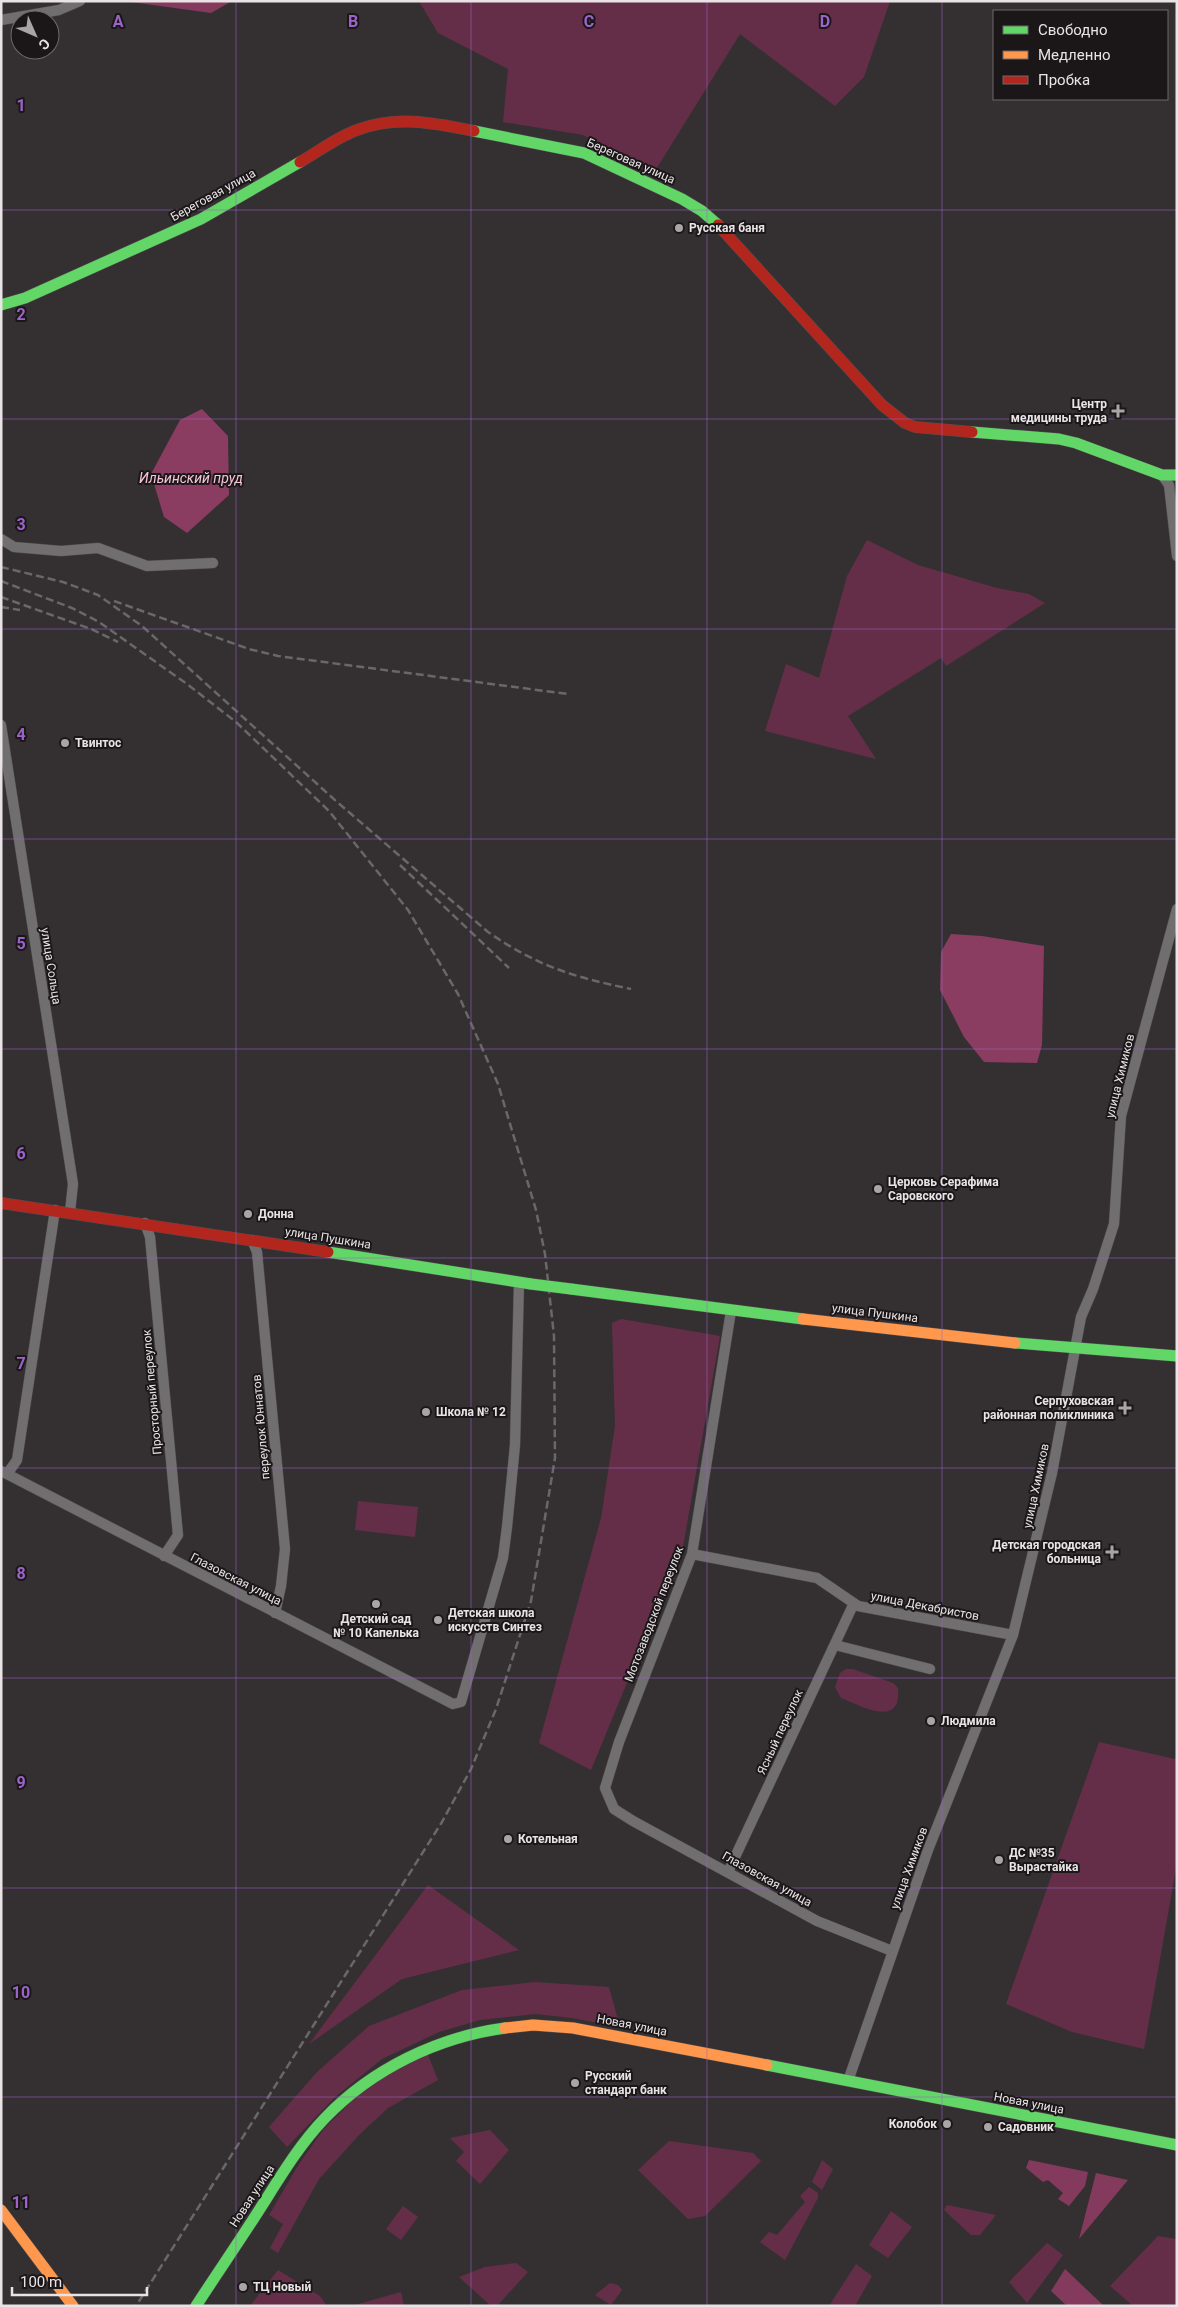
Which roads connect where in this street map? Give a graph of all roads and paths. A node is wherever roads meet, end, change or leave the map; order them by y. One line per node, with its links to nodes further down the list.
1 (80, 1): 2 (street)
2 (1, 20)
3 (1, 305): 4 (street, Береговая улица)
4 (1162, 475): 5 (street); 7 (street)
5 (1177, 475)
6 (1, 539): 8 (street)
7 (1177, 556)
8 (213, 563)
9 (1, 725): 13 (street, улица Сольца)
10 (1177, 909): 18 (street, улица Химиков)
11 (1, 1203): 12 (street, улица Пушкина)
12 (54, 1210): 13 (street, улица Пушкина); 20 (street)
13 (70, 1212): 14 (street, улица Пушкина)
14 (145, 1223): 15 (street, улица Пушкина); 22 (street, Просторный переулок)
15 (252, 1240): 16 (street, улица Пушкина); 24 (street, переулок Юннатов)
16 (519, 1282): 17 (street, улица Пушкина, bridge); 24 (street, Глазовская улица)
17 (731, 1311): 18 (street, улица Пушкина); 21 (street, Мотозаводской переулок)
18 (1074, 1348): 19 (street, улица Пушкина); 25 (street, улица Химиков)
19 (1177, 1356)
20 (4, 1473): 22 (street, Глазовская улица)
21 (692, 1554): 23 (street, улица Декабристов); 28 (street, Мотозаводской переулок)
22 (164, 1556): 24 (street, Глазовская улица)
23 (854, 1603): 25 (street, улица Декабристов); 26 (street, Ясный переулок)
24 (275, 1613)
25 (1013, 1635): 30 (street, улица Химиков)
26 (835, 1644): 27 (street); 29 (street, Ясный переулок)
27 (930, 1669)
28 (633, 1821): 29 (street, Глазовская улица)
29 (728, 1872): 30 (street, Глазовская улица)
30 (892, 1951): 31 (street, улица Химиков)
31 (848, 2081): 32 (street, Новая улица); 35 (street, Новая улица)
32 (1177, 2145)
33 (1, 2210): 34 (street)
34 (73, 2306)
35 (196, 2306)

